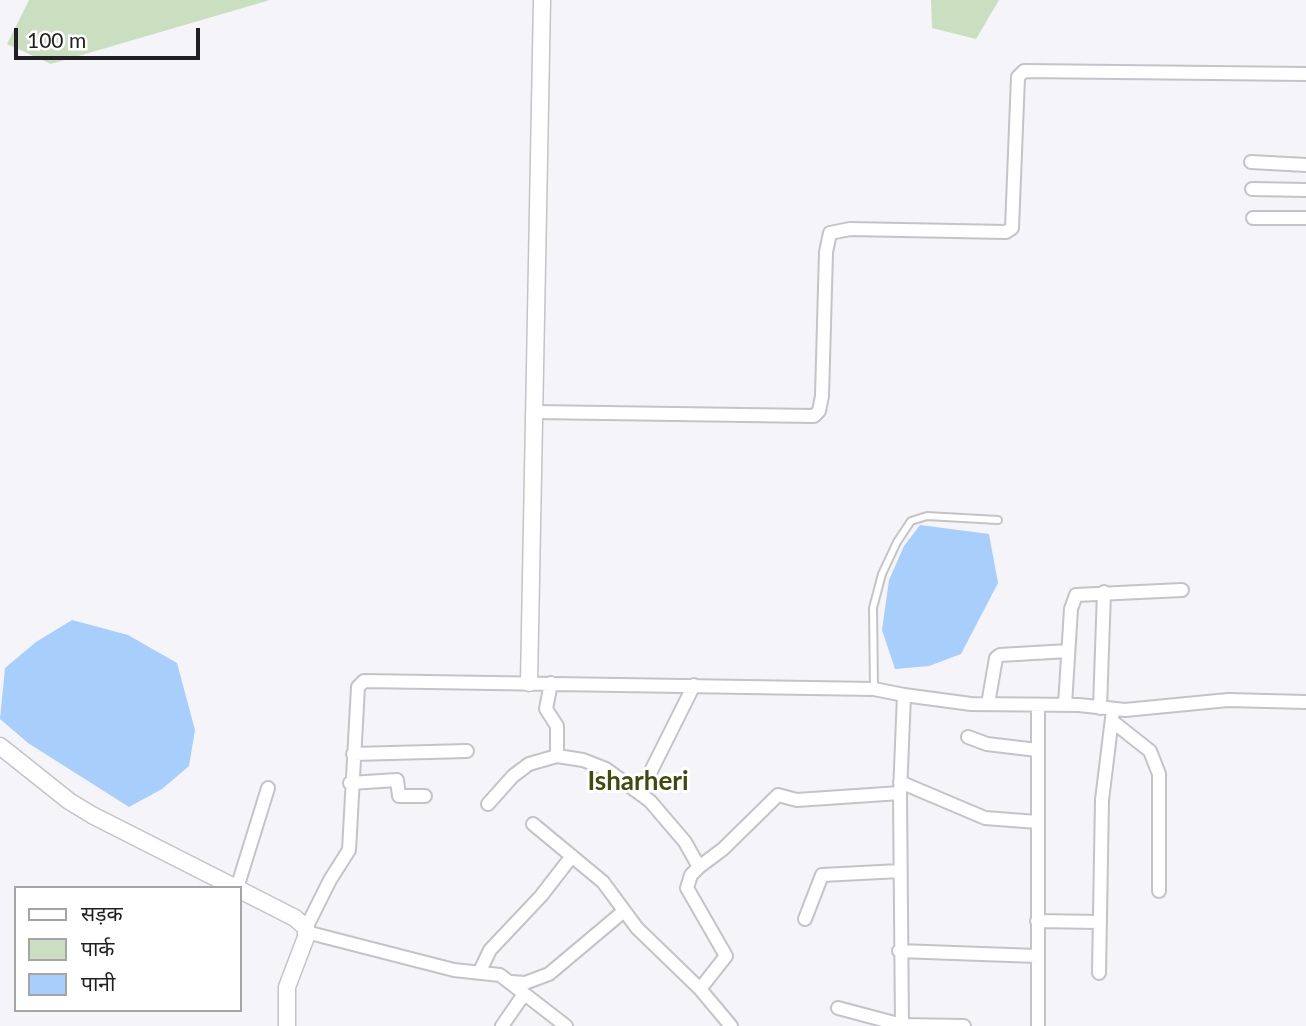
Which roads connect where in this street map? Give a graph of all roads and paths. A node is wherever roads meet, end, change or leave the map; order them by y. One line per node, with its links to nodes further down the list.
1 (542, 0): 9 (street)
2 (1306, 74): 9 (street)
3 (1251, 162): 4 (street)
4 (1306, 164)
5 (1252, 188): 6 (street)
6 (1306, 190)
7 (1253, 218): 8 (street)
8 (1306, 218)
9 (535, 412): 14 (street)
10 (998, 520): 17 (lane)
11 (1182, 590): 12 (street)
12 (1104, 592): 13 (street); 23 (street)
13 (1068, 651): 20 (street); 22 (street)
14 (529, 683): 15 (street); 28 (street)
15 (551, 683): 16 (street); 29 (street)
16 (694, 685): 17 (street); 30 (street)
17 (874, 689): 18 (street)
18 (904, 695): 20 (street); 32 (street)
19 (1306, 702): 23 (street)
20 (988, 705): 21 (street)
21 (1038, 705): 22 (street); 26 (street)
22 (1065, 705): 23 (street)
23 (1109, 713): 44 (street); 48 (street)
24 (968, 737): 26 (street)
25 (0, 746): 41 (street)
26 (1037, 750): 36 (street)
27 (467, 751): 28 (street)
28 (353, 754): 31 (street)
29 (556, 756): 35 (street); 39 (street)
30 (650, 773)
31 (351, 783): 34 (street); 49 (street)
32 (900, 787): 36 (street); 39 (street); 40 (street)
33 (268, 788): 42 (street)
34 (425, 796)
35 (488, 804)
36 (1037, 822): 47 (street)
37 (533, 824): 38 (street)
38 (572, 856): 45 (street); 52 (street)
39 (699, 867): 55 (street)
40 (900, 871): 46 (street); 50 (street)
41 (233, 886)
42 (238, 886)
43 (242, 891): 49 (street)
44 (1159, 891)
45 (624, 911): 54 (street); 55 (street)
46 (805, 919)
47 (1037, 921): 48 (street); 51 (street)
48 (1100, 922): 53 (street)
49 (306, 930): 52 (street); 59 (street)
50 (899, 951): 51 (street); 58 (street)
51 (1037, 956): 64 (street)
52 (480, 971): 54 (street)
53 (1099, 973)
54 (511, 982): 56 (street)
55 (700, 989): 62 (street)
56 (524, 994): 60 (street); 61 (street)
57 (838, 1007): 58 (street)
58 (902, 1025): 63 (street)
59 (287, 1026)
60 (502, 1026)
61 (566, 1026)
62 (731, 1026)
63 (964, 1026)
64 (1038, 1026)

